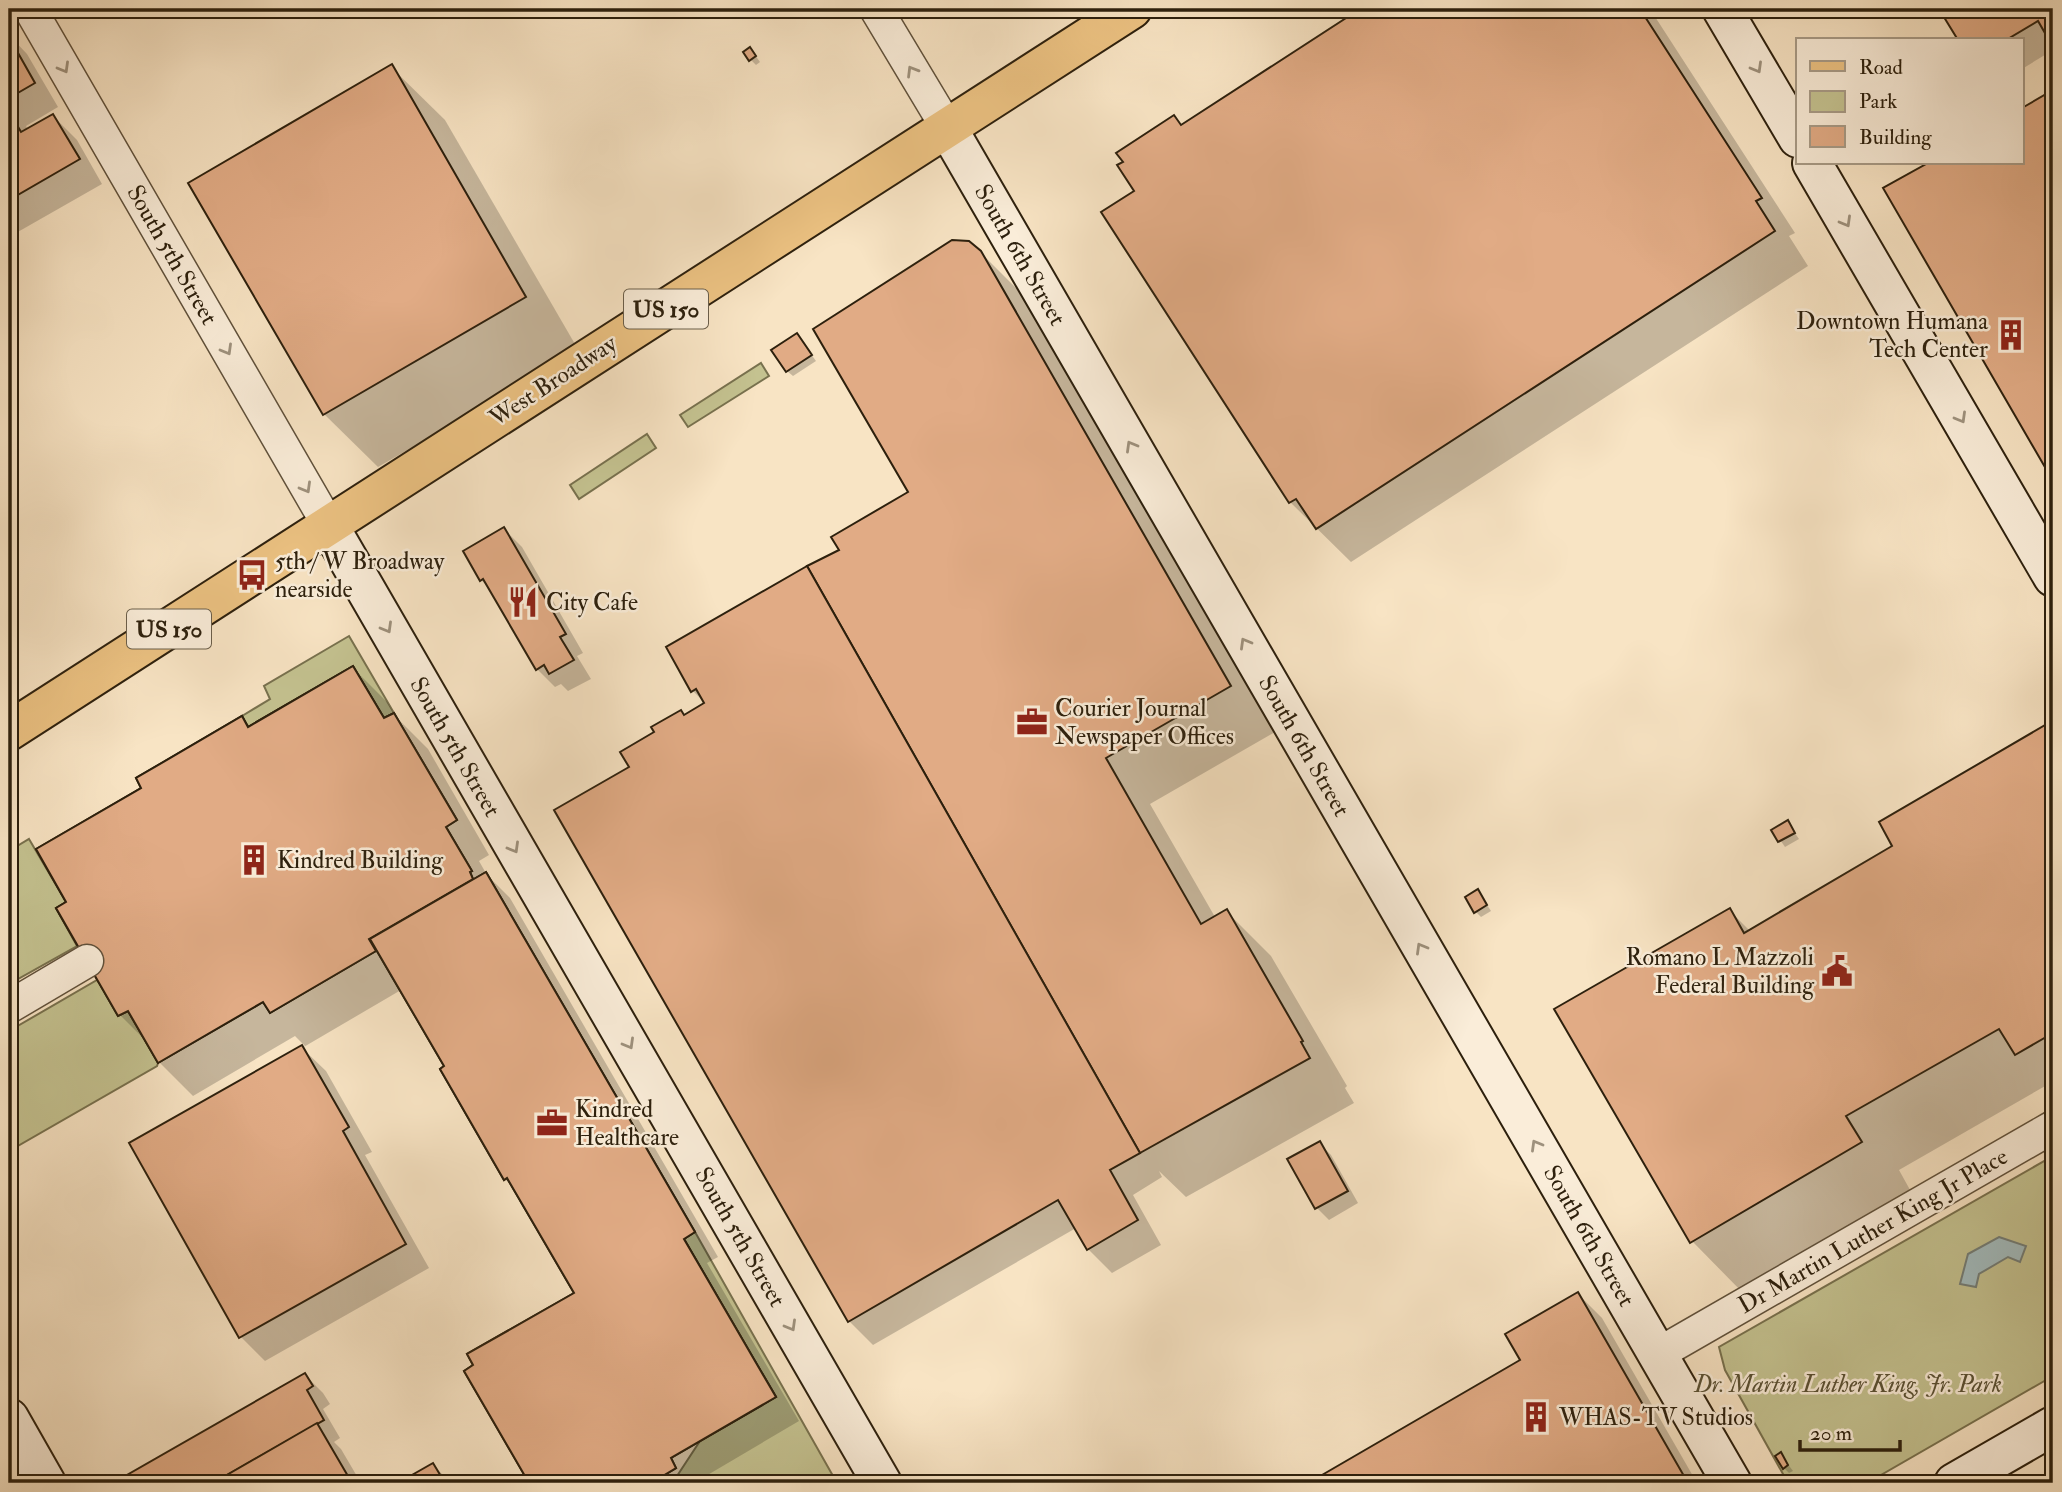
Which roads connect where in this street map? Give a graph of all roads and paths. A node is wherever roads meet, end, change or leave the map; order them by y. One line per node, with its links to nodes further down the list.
1 (30, 9): 8 (street, South 5th Street, one-way to 8)
2 (876, 9): 5 (street, South 6th Street, one-way to 2)
3 (1132, 9): 5 (main road, West Broadway / US 150)
4 (1722, 9): 6 (street, one-way to 6)
5 (948, 129): 8 (main road, West Broadway / US 150); 14 (street, South 6th Street, one-way to 5)
6 (1796, 135)
7 (1813, 164): 9 (street, one-way to 9)
8 (329, 526): 10 (main road, West Broadway / US 150); 18 (street, South 5th Street, one-way to 18)
9 (2053, 577)
10 (9, 731)
11 (87, 961): 12 (street)
12 (9, 1007)
13 (2053, 1127): 14 (street, Dr Martin Luther King Jr Place)
14 (1658, 1354): 19 (street, South 6th Street)
15 (9, 1418): 17 (street)
16 (2053, 1426): 20 (street)
17 (46, 1483)
18 (882, 1483)
19 (1732, 1483)
20 (1954, 1483)

